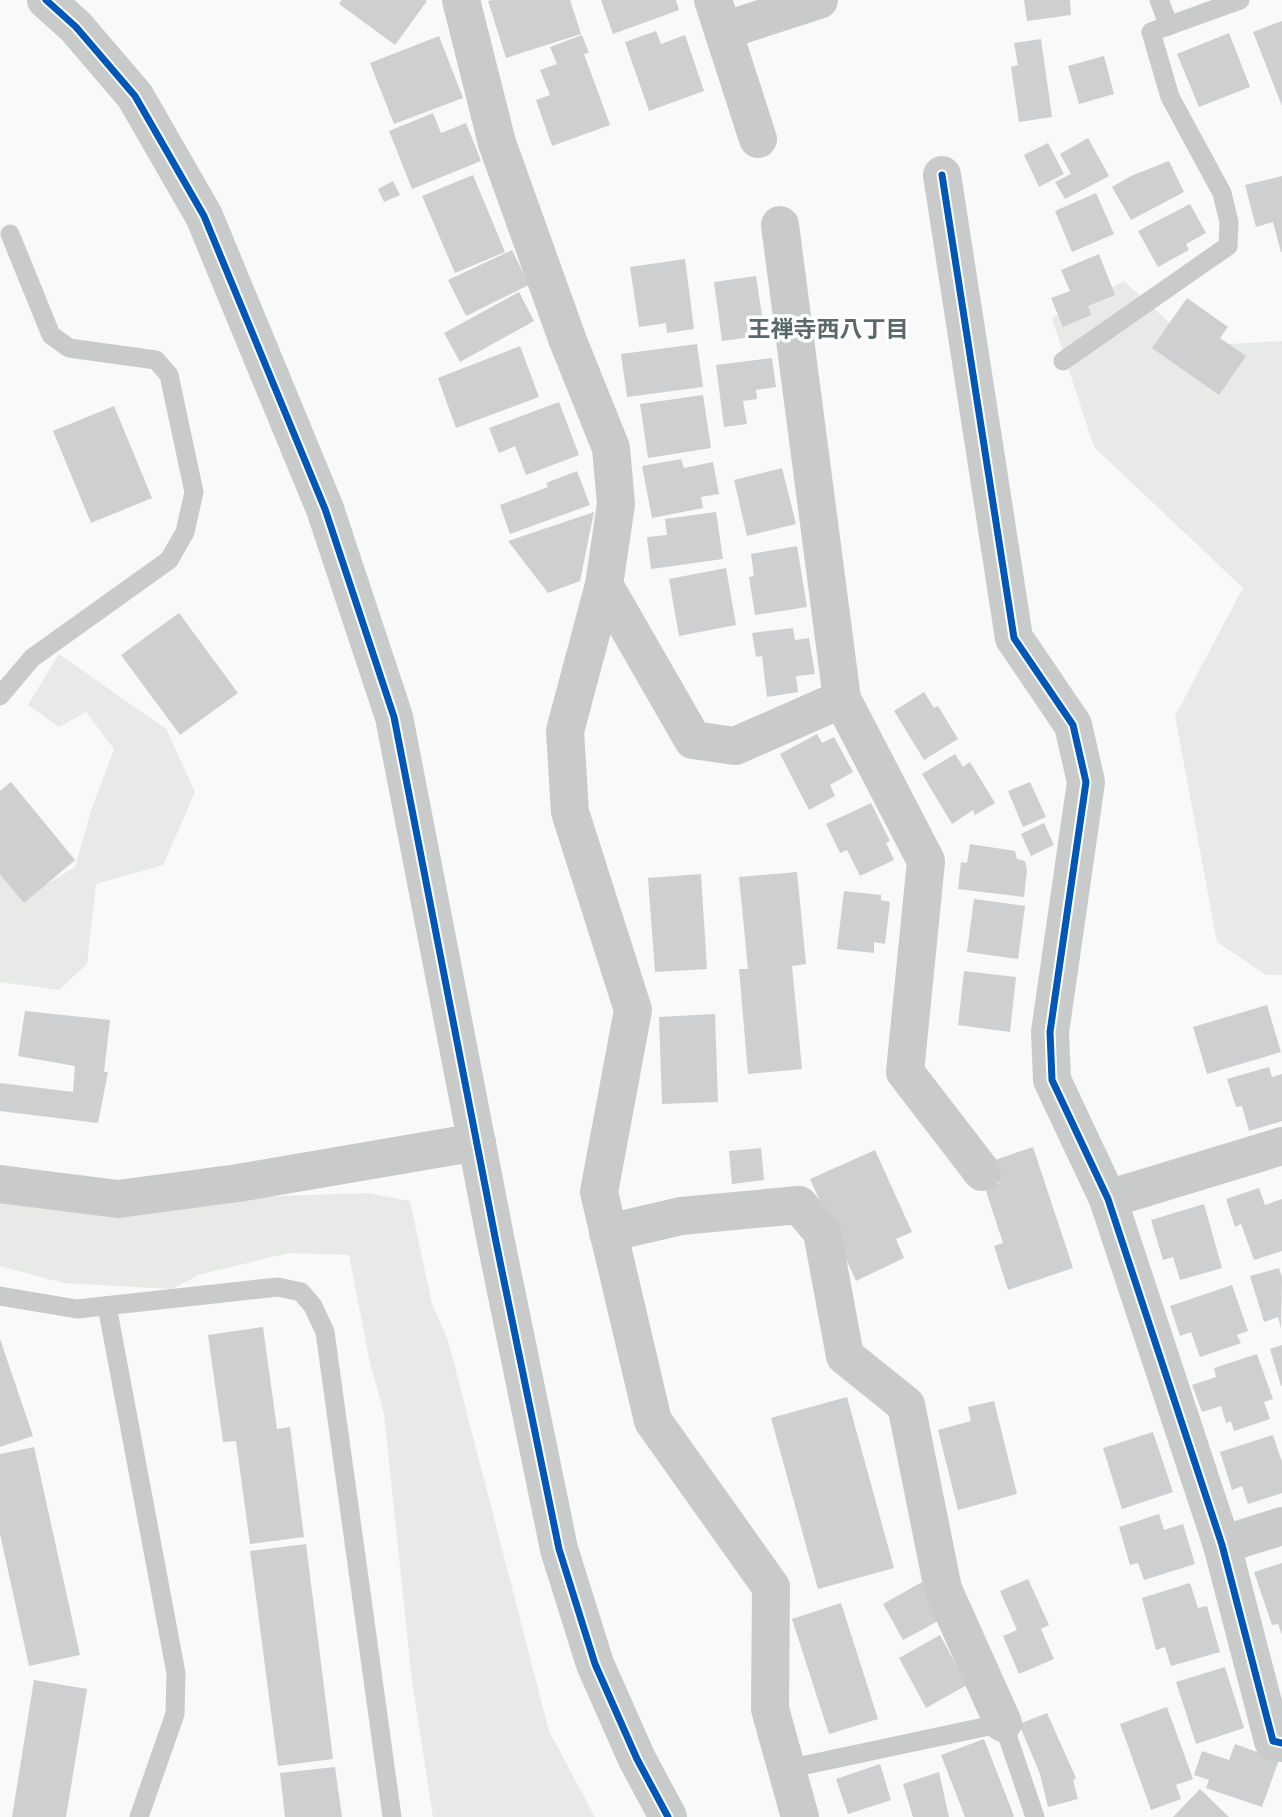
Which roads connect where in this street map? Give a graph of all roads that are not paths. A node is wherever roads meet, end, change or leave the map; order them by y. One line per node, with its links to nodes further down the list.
1 (46, 0): 16 (street)
2 (461, 0): 13 (street)
3 (819, 0): 6 (street)
4 (1159, 0): 7 (lane)
5 (1240, 0): 7 (lane)
6 (718, 15): 8 (street)
7 (1169, 26): 12 (lane)
8 (758, 139)
9 (942, 175): 20 (street)
10 (780, 225): 15 (street)
11 (9, 234): 14 (lane)
12 (1063, 361)
13 (604, 585): 15 (street); 21 (street)
14 (0, 696)
15 (842, 699): 18 (street)
16 (477, 1142): 19 (street); 31 (street)
17 (1282, 1146): 20 (street)
18 (982, 1172)
19 (0, 1184)
20 (1108, 1199): 25 (street)
21 (608, 1233): 26 (street); 28 (street)
22 (0, 1296): 23 (lane)
23 (107, 1306): 29 (lane); 30 (lane)
24 (1282, 1526): 25 (street)
25 (1222, 1545): 27 (street)
26 (1003, 1723): 28 (lane); 33 (lane)
27 (1282, 1743)
28 (787, 1769): 32 (street)
29 (139, 1817)
30 (392, 1817)
31 (668, 1817)
32 (800, 1817)
33 (1035, 1817)

